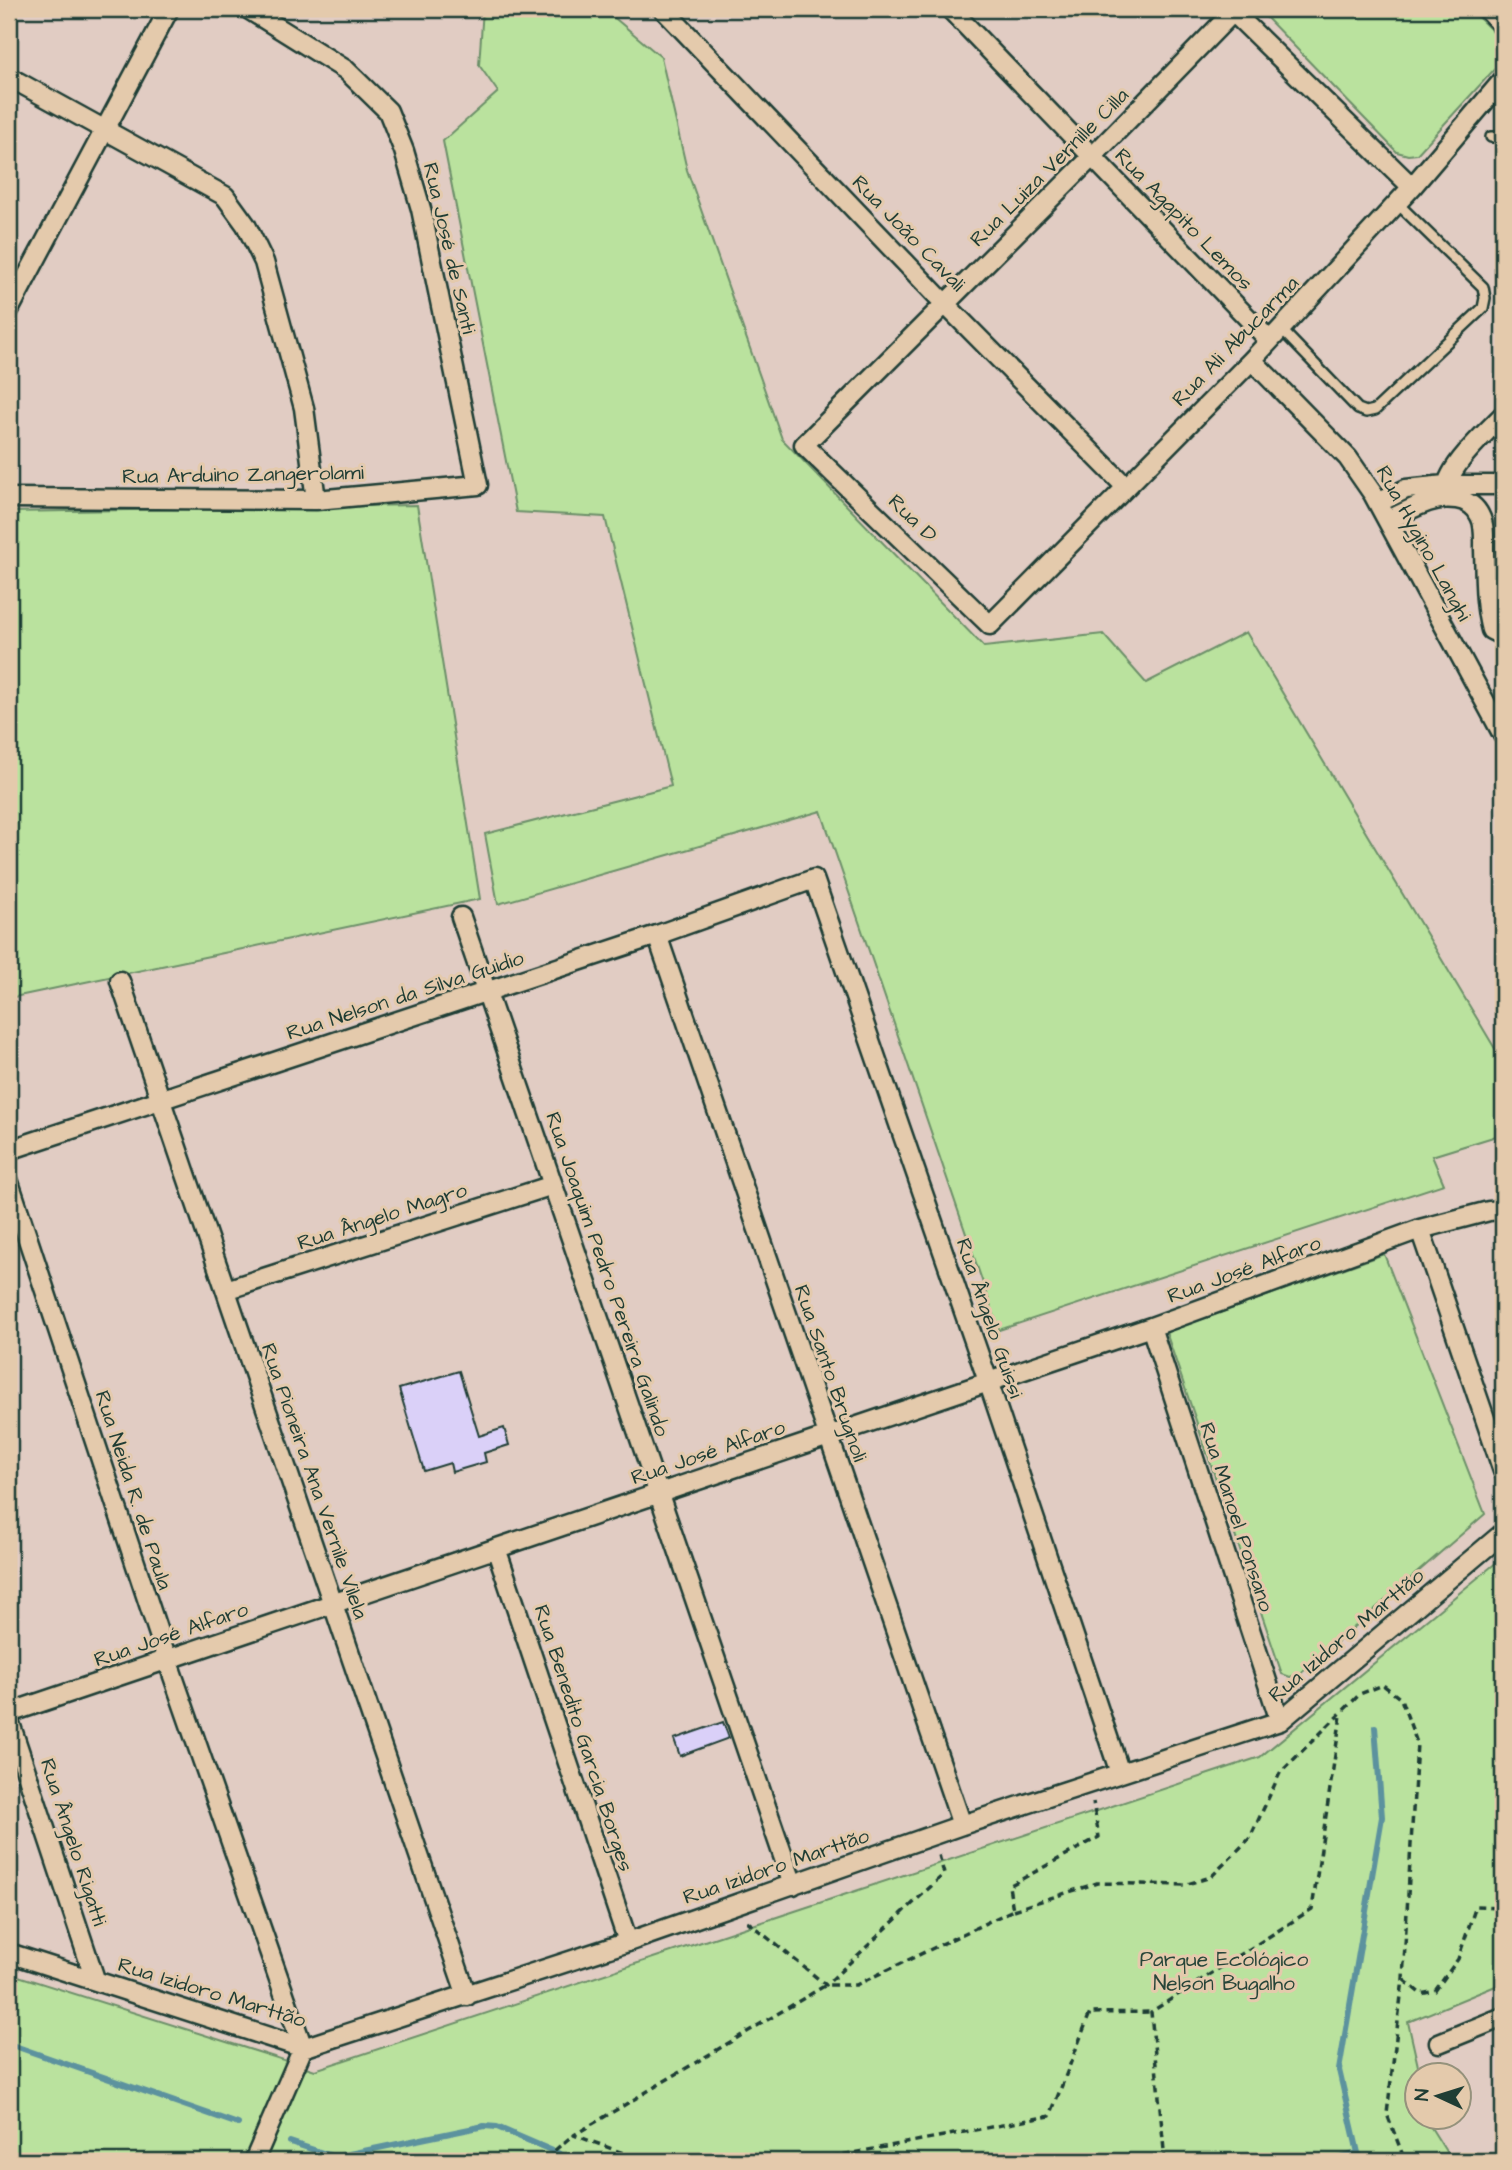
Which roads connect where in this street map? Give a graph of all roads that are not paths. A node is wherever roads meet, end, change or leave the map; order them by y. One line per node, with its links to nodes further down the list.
1 (169, 9): 10 (street)
2 (248, 9): 22 (street, Rua José de Santi)
3 (663, 9): 16 (street, Rua João Cavali)
4 (950, 9): 13 (street, Rua Agapito Lemos)
5 (1487, 9): 7 (street)
6 (1233, 10): 13 (street, Rua Luiza Vernille Cilla); 14 (street)
7 (1503, 26)
8 (9, 77): 10 (street)
9 (1503, 80): 14 (street, Rua Ali Abucarma)
10 (104, 130): 17 (street); 27 (street)
11 (1491, 137): 12 (lane)
12 (1503, 137)
13 (1093, 157): 16 (street, Rua Luiza Vernille Cilla); 18 (street, Rua Agapito Lemos)
14 (1412, 187): 15 (street, Rua Ali Abucarma)
15 (1397, 203): 18 (street, Rua Ali Abucarma); 18 (lane)
16 (945, 304): 21 (street, Rua Luiza Vernille Cilla); 24 (street, Rua João Cavali)
17 (9, 310)
18 (1274, 334): 19 (street, Rua Ali Abucarma)
19 (1252, 360): 24 (street, Rua Ali Abucarma); 28 (street, Rua Hygino Langhi)
20 (1503, 415): 25 (street)
21 (804, 445): 30 (street, Rua D)
22 (478, 485): 27 (street, Rua Arduino Zangerolami)
23 (1503, 485): 25 (street)
24 (1126, 487): 30 (street, Rua Ali Abucarma)
25 (1445, 492): 28 (street); 29 (street); 31 (street)
26 (9, 498): 27 (street, Rua Arduino Zangerolami)
27 (316, 500)
28 (1378, 503): 29 (street, Rua Hygino Langhi)
29 (1388, 520): 32 (street, Rua Hygino Langhi)
30 (990, 625)
31 (1503, 636)
32 (1503, 735)
33 (814, 879): 35 (street, Rua Nelson da Silva Guidio); 46 (street, Rua Ângelo Guissi)
34 (461, 917): 37 (street, Rua Joaquim Pedro Pereira Galindo)
35 (657, 935): 37 (street, Rua Nelson da Silva Guidio); 47 (street, Rua Santo Brugnoli)
36 (120, 981): 38 (street, Rua Pioneira Ana Vernile Vilela)
37 (487, 991): 38 (street, Rua Nelson da Silva Guidio); 41 (street, Rua Joaquim Pedro Pereira Galindo)
38 (160, 1100): 39 (street, Rua Nelson da Silva Guidio); 44 (street, Rua Pioneira Ana Vernile Vilela)
39 (9, 1150)
40 (9, 1182): 53 (street, Rua Neida R. de Paula)
41 (553, 1185): 44 (street, Rua Ângelo Magro); 49 (street, Rua Joaquim Pedro Pereira Galindo)
42 (1503, 1210): 43 (street, Rua José Alfaro)
43 (1420, 1229): 45 (street, Rua José Alfaro); 48 (street)
44 (226, 1290): 52 (street, Rua Pioneira Ana Vernile Vilela)
45 (1151, 1327): 46 (street, Rua José Alfaro); 56 (street, Rua Manoel Ponsano)
46 (988, 1381): 47 (street, Rua José Alfaro); 57 (street, Rua Ângelo Guissi)
47 (828, 1435): 49 (street, Rua José Alfaro); 58 (street, Rua Santo Brugnoli)
48 (1503, 1471)
49 (658, 1493): 51 (street, Rua José Alfaro); 59 (street, Rua Joaquim Pedro Pereira Galindo)
50 (1503, 1533): 56 (street, Rua Izidoro Marttão)
51 (496, 1548): 52 (street, Rua José Alfaro); 60 (street, Rua Benedito Garcia Borges)
52 (332, 1603): 53 (street, Rua José Alfaro); 63 (street, Rua Pioneira Ana Vernile Vilela)
53 (167, 1659): 54 (street, Rua José Alfaro); 66 (street, Rua Neida R. de Paula)
54 (9, 1713)
55 (9, 1720): 62 (street, Rua Ângelo Rigatti)
56 (1280, 1721): 57 (street, Rua Izidoro Marttão)
57 (1120, 1773): 58 (street, Rua Izidoro Marttão)
58 (962, 1825): 59 (street, Rua Izidoro Marttão)
59 (793, 1885): 60 (street, Rua Izidoro Marttão)
60 (628, 1942): 63 (street, Rua Izidoro Marttão)
61 (9, 1952): 62 (street, Rua Izidoro Marttão)
62 (95, 1979): 66 (street, Rua Izidoro Marttão)
63 (467, 1996): 66 (street, Rua Izidoro Marttão)
64 (1503, 2017): 65 (street)
65 (1439, 2043)
66 (303, 2048): 67 (street)
67 (254, 2161)

